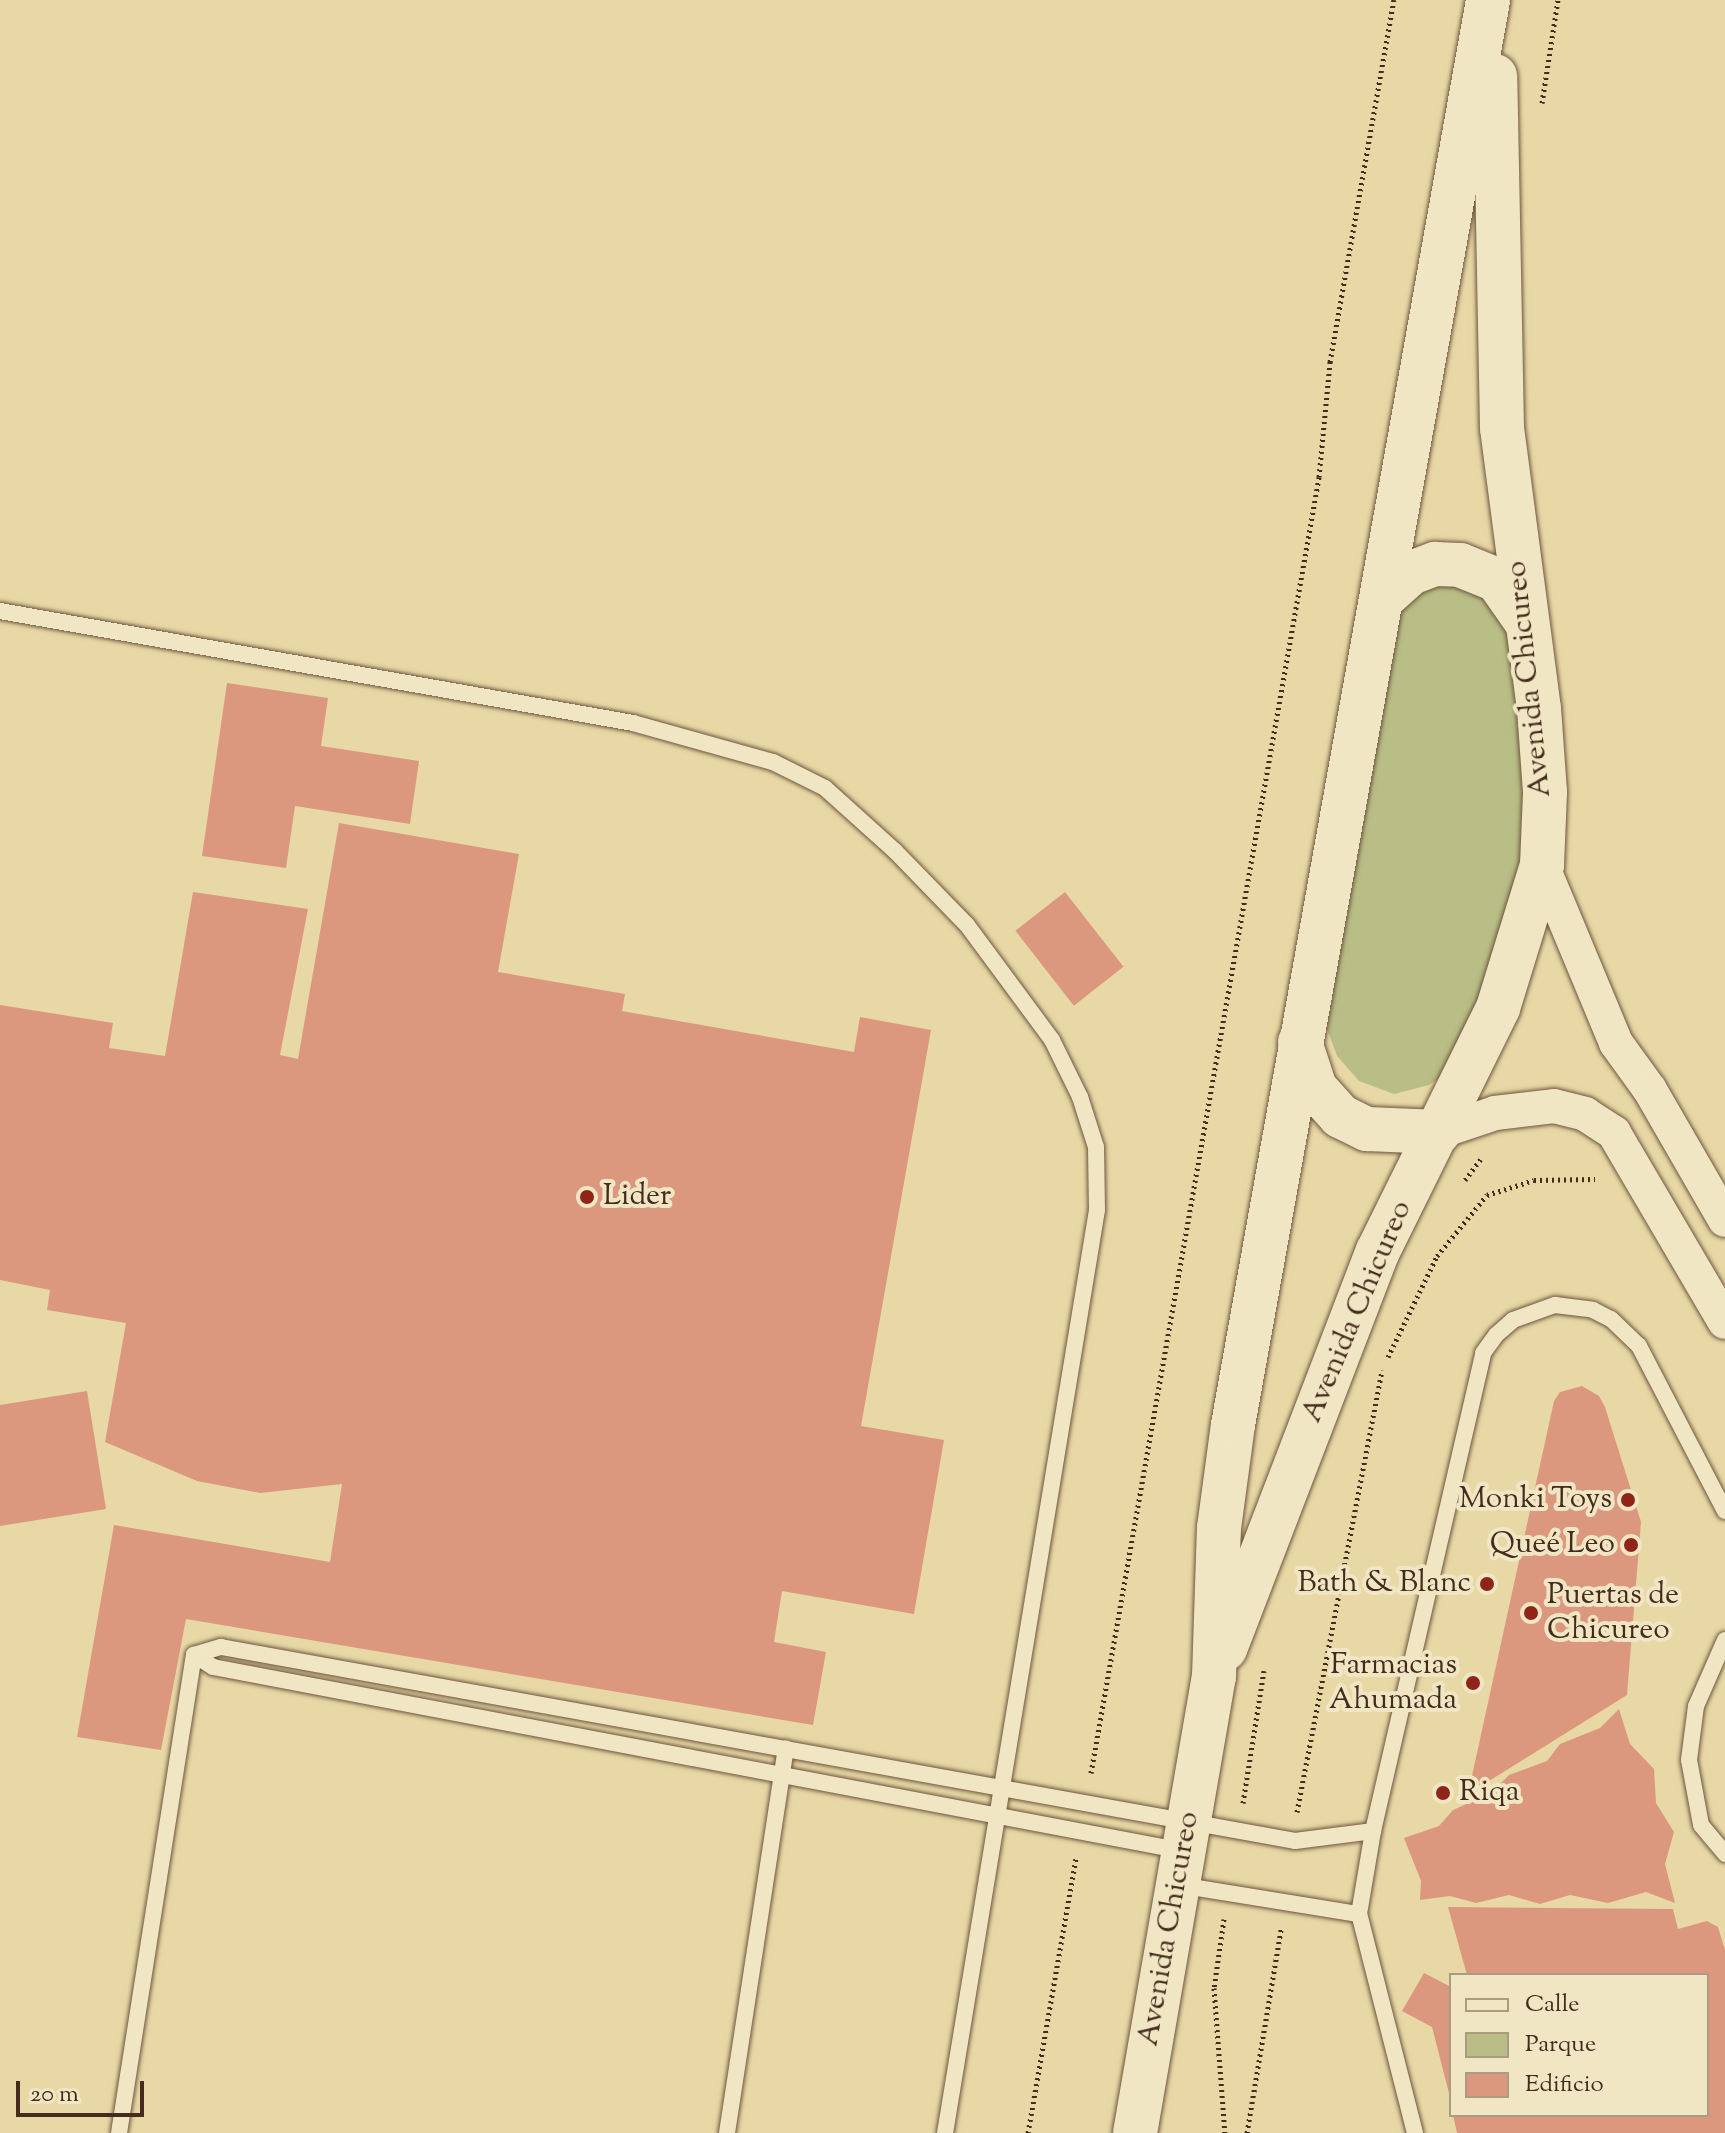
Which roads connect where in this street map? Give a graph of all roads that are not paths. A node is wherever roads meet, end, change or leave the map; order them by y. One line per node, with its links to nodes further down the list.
1 (1490, 0): 2 (main road, Avenida Chicureo); 4 (main road, Avenida Chicureo)
2 (1382, 599): 4 (main road); 6 (main road, Avenida Chicureo)
3 (0, 611): 16 (lane)
4 (1526, 622): 5 (main road, Avenida Chicureo)
5 (1542, 865): 7 (main road, Avenida Chicureo); 8 (street)
6 (1300, 1042): 7 (main road); 13 (main road, Avenida Chicureo)
7 (1439, 1132): 9 (street); 13 (main road, Avenida Chicureo)
8 (1725, 1220)
9 (1725, 1322)
10 (1724, 1507): 18 (lane)
11 (1725, 1640): 20 (lane)
12 (194, 1655): 14 (lane); 15 (lane); 22 (lane)
13 (1214, 1677): 19 (main road, Avenida Chicureo)
14 (786, 1748): 15 (lane); 16 (lane)
15 (785, 1776): 17 (lane); 23 (lane)
16 (1004, 1787): 17 (lane); 19 (lane)
17 (999, 1816): 19 (lane); 24 (lane)
18 (1373, 1831): 19 (lane); 21 (lane)
19 (1184, 1852): 21 (lane); 25 (main road, Avenida Chicureo)
20 (1725, 1854)
21 (1359, 1914): 26 (lane)
22 (119, 2133)
23 (727, 2133)
24 (945, 2133)
25 (1135, 2133)
26 (1415, 2133)

